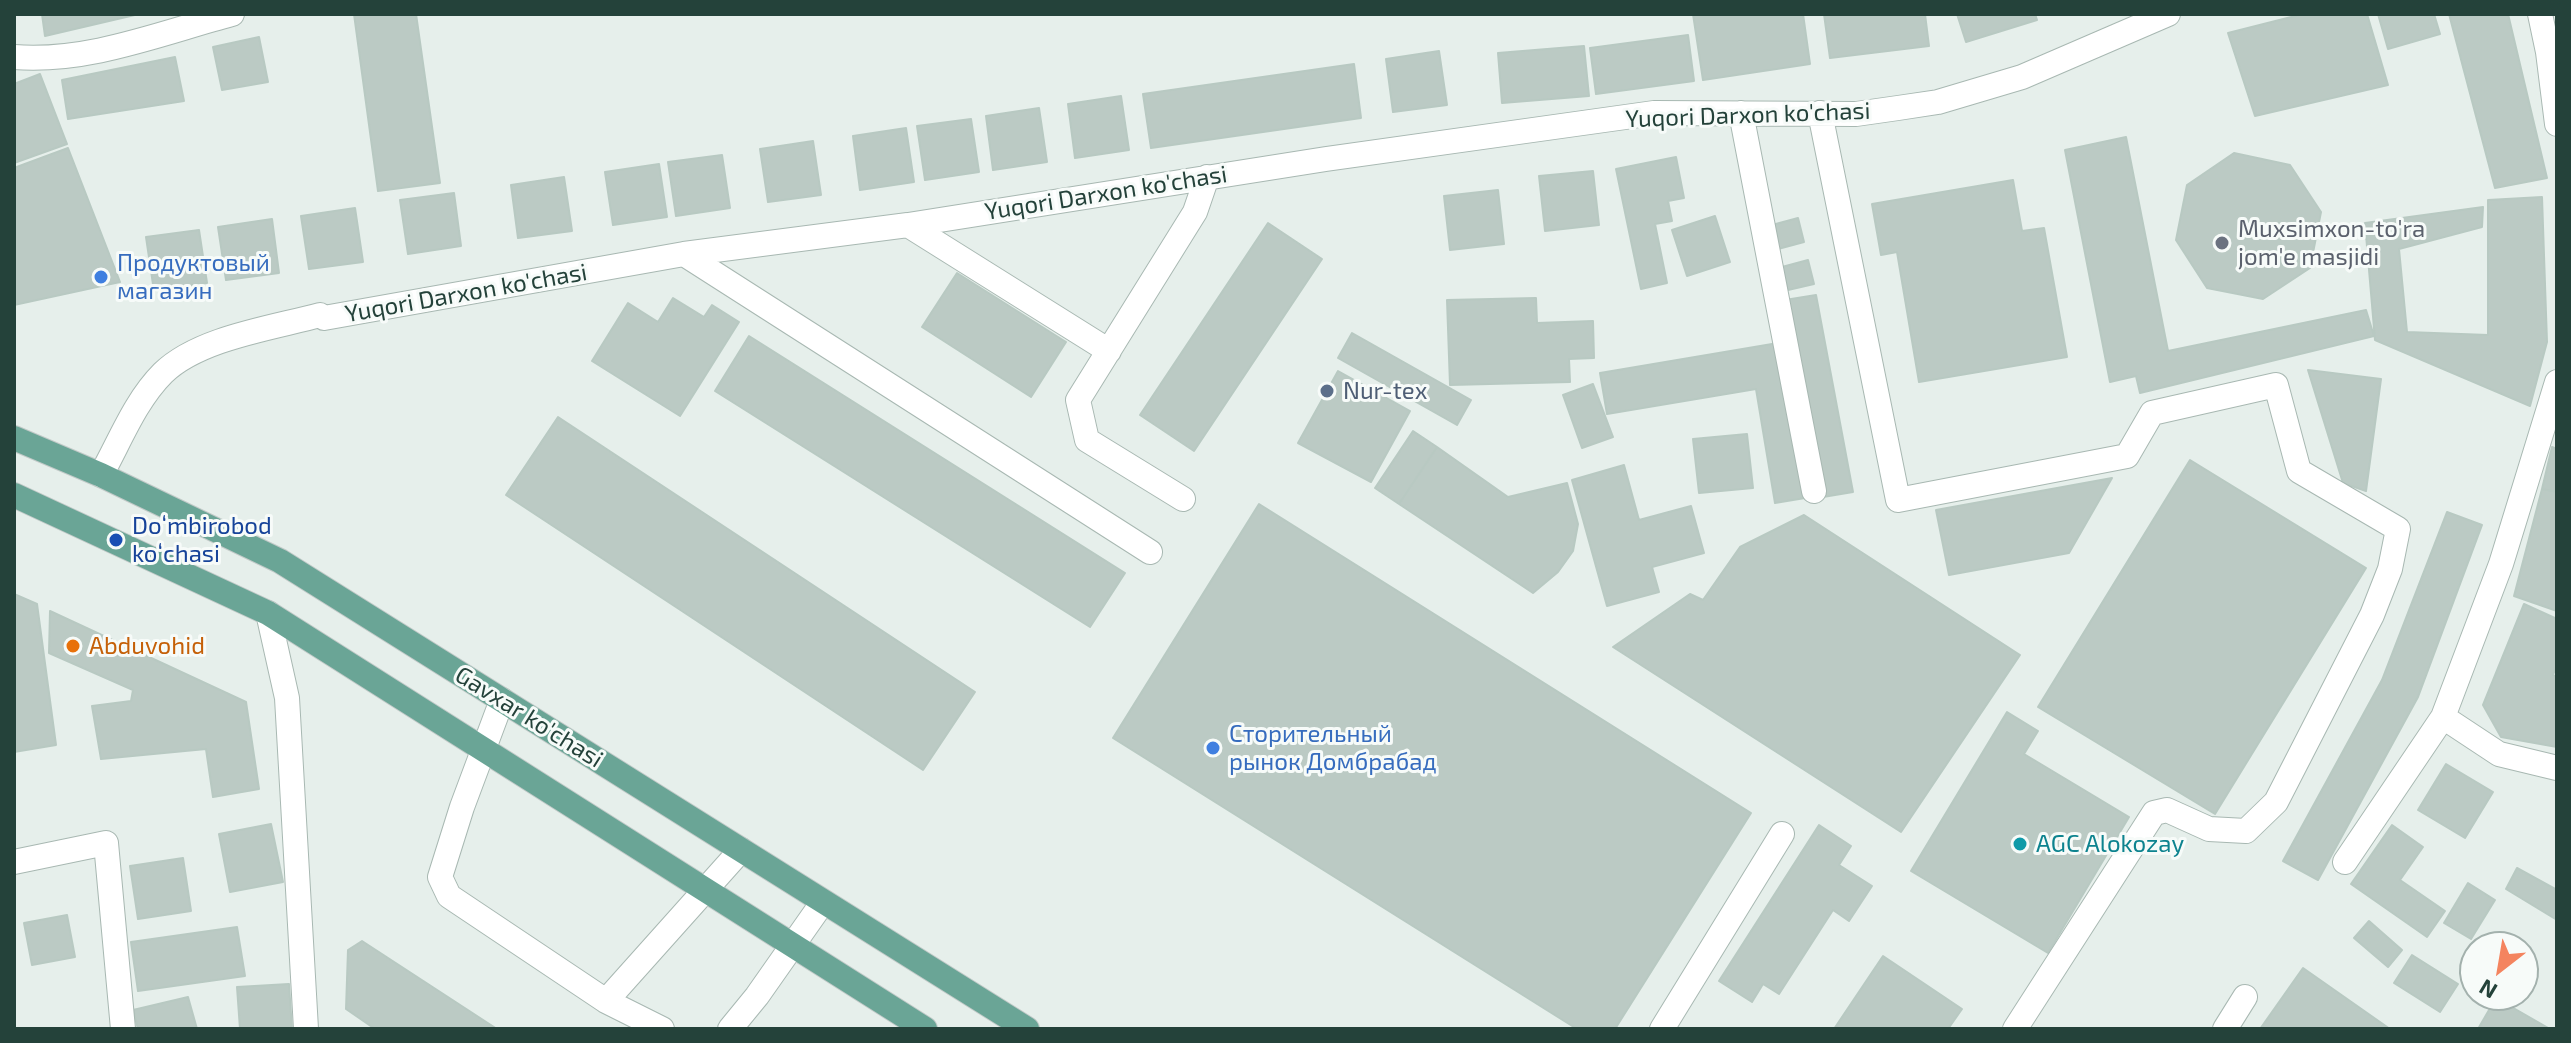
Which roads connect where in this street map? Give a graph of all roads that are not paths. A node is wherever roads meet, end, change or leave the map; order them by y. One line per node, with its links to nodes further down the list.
1 (232, 14): 5 (street)
2 (2168, 14): 7 (street, Yuqori Darxon ko'chasi)
3 (2540, 14): 4 (street)
4 (2553, 51): 8 (street)
5 (14, 57)
6 (1741, 113): 7 (street, Yuqori Darxon ko'chasi); 9 (street, Yuqori Darxon ko'chasi); 16 (street)
7 (1820, 113): 41 (street)
8 (2557, 124)
9 (1207, 177): 10 (street, Yuqori Darxon ko'chasi); 12 (street)
10 (908, 225): 11 (street, Yuqori Darxon ko'chasi); 12 (street)
11 (684, 254): 15 (street, Yuqori Darxon ko'chasi); 19 (street)
12 (1109, 351): 18 (street)
13 (2557, 382): 22 (street)
14 (14, 438): 15 (main road, Gavxar ko'chasi)
15 (101, 475): 21 (main road, Gavxar ko'chasi)
16 (1814, 491)
17 (14, 495): 20 (main road, Gavxar ko'chasi)
18 (1183, 499)
19 (1150, 552)
20 (268, 613): 23 (main road, Gavxar ko'chasi); 35 (street)
21 (502, 700): 23 (street); 26 (main road, Gavxar ko'chasi)
22 (2443, 717): 24 (street); 28 (street)
23 (484, 747): 29 (main road, Gavxar ko'chasi); 33 (street)
24 (2557, 768)
25 (1782, 834): 40 (street)
26 (741, 850): 29 (street); 30 (main road, Gavxar ko'chasi)
27 (14, 862): 34 (street)
28 (2345, 862)
29 (705, 889): 31 (main road, Gavxar ko'chasi); 33 (street)
30 (823, 902): 31 (street); 39 (main road, Gavxar ko'chasi)
31 (793, 945): 37 (street); 38 (main road, Gavxar ko'chasi)
32 (2245, 997): 42 (street)
33 (606, 1001): 36 (street)
34 (123, 1029)
35 (306, 1029)
36 (662, 1029)
37 (730, 1029)
38 (925, 1029)
39 (1027, 1029)
40 (1662, 1029)
41 (2015, 1029)
42 (2225, 1029)

